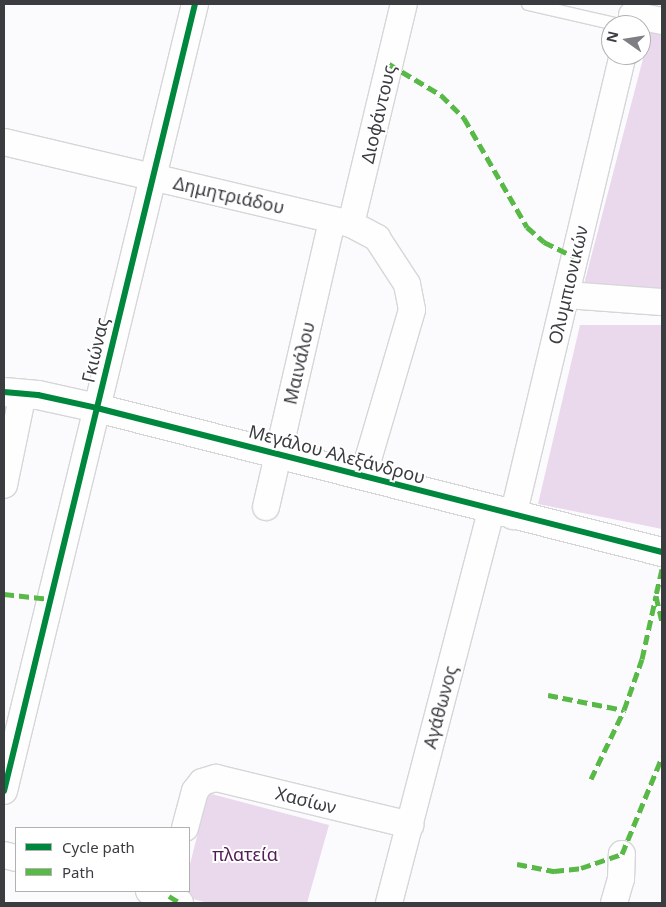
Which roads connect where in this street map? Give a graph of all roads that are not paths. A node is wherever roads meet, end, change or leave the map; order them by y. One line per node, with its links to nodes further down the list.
1 (195, 4): 7 (street, Γκιώνας)
2 (404, 4): 8 (street, Διοφάντους)
3 (528, 4): 4 (lane)
4 (613, 15)
5 (621, 65): 9 (street, Ολυμπιονικών)
6 (4, 142): 7 (street, Δημητριάδου)
7 (152, 177): 8 (street, Δημητριάδου); 12 (street, Γκιώνας)
8 (342, 222): 13 (street, Μαινάλου); 14 (street, Δημητριάδου)
9 (566, 295): 10 (street); 17 (street, Ολυμπιονικών)
10 (662, 302)
11 (14, 393): 12 (street, Μεγάλου Αλεξάνδρου); 15 (street)
12 (97, 408): 13 (street, Μεγάλου Αλεξάνδρου); 19 (street, Γκιώνας)
13 (278, 454): 14 (street, Μεγάλου Αλεξάνδρου); 16 (street, Μαινάλου)
14 (363, 476): 17 (street, Μεγάλου Αλεξάνδρου)
15 (4, 485)
16 (266, 507)
17 (502, 513): 18 (street, Μεγάλου Αλεξάνδρου); 20 (street, Αγάθωνος)
18 (662, 552)
19 (4, 792)
20 (410, 825): 21 (street, Χασίων); 23 (street, Αγάθωνος)
21 (185, 827)
22 (622, 854): 24 (street)
23 (389, 903)
24 (614, 903)

